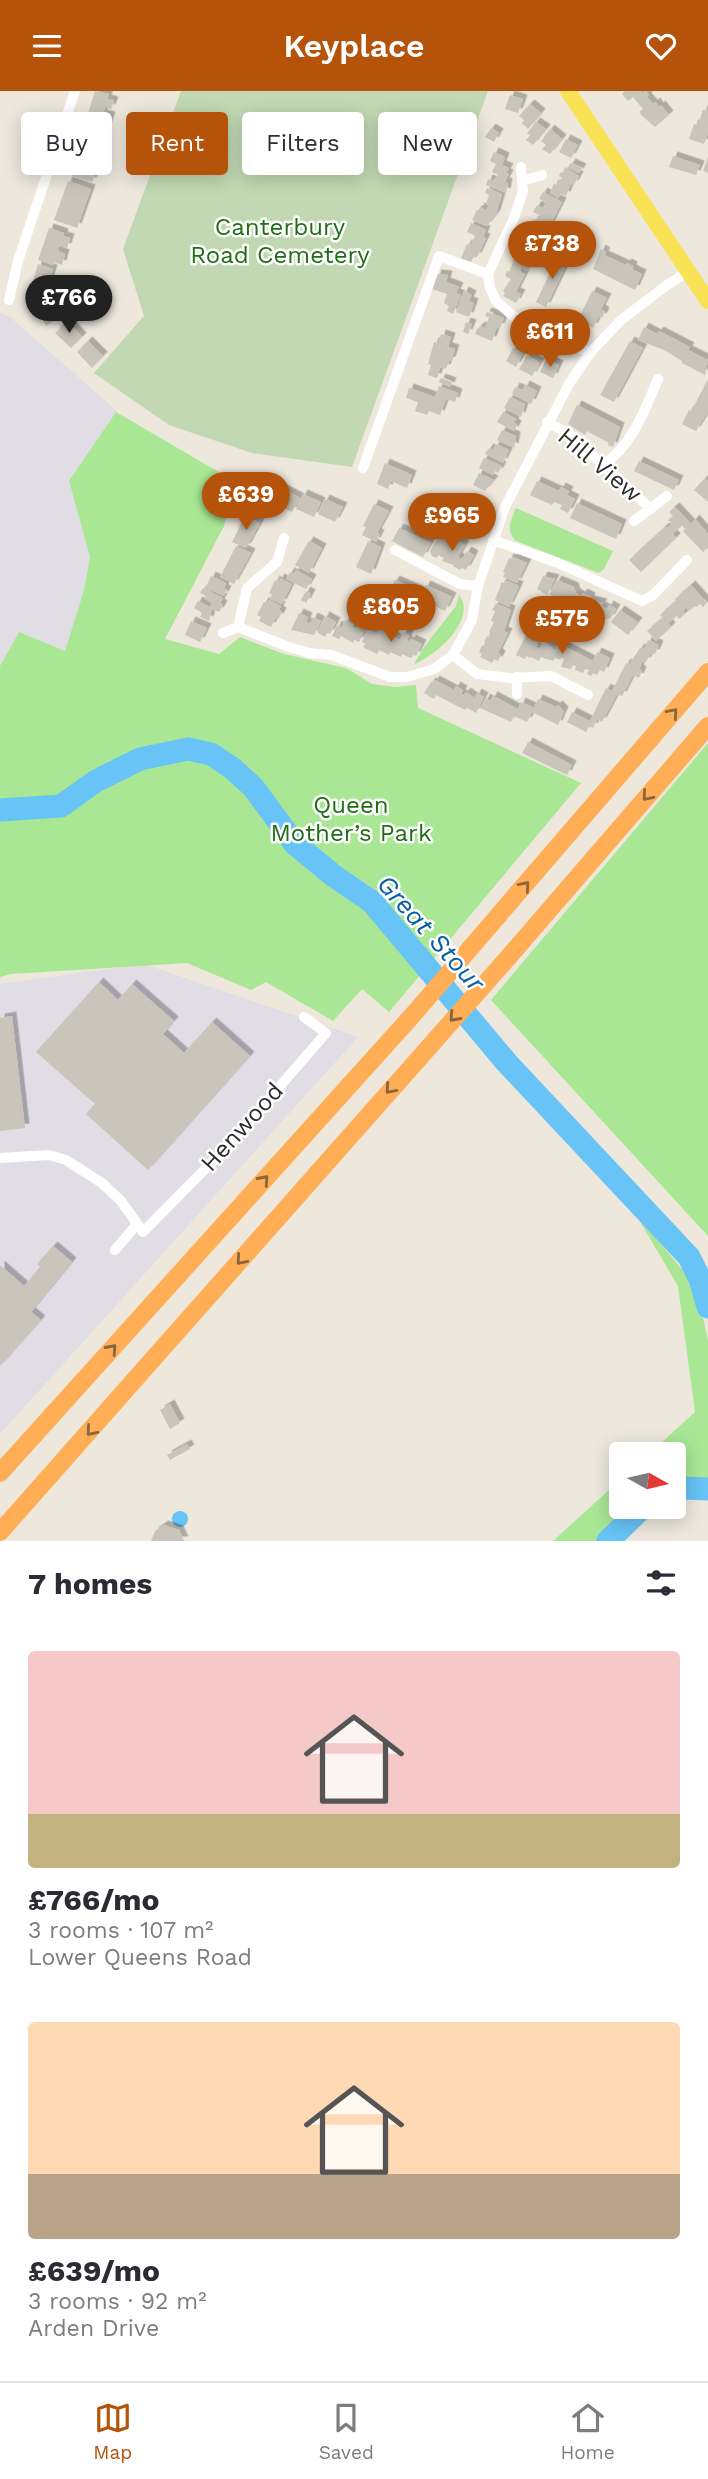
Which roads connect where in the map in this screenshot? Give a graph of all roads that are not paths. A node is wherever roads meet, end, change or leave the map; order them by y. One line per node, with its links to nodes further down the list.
1 (75, 91): 8 (street)
2 (568, 91): 6 (main road)
3 (522, 167): 5 (street)
4 (542, 174): 5 (street)
5 (522, 181): 7 (street)
6 (689, 271): 9 (main road); 10 (street)
7 (488, 274): 10 (street); 14 (street)
8 (9, 300)
9 (708, 301)
10 (590, 353): 12 (street)
11 (658, 379): 13 (street)
12 (547, 422): 13 (street, Hill View); 19 (street)
13 (604, 464): 16 (street, Hill View)
14 (363, 468)
15 (667, 496): 16 (street, Hill View)
16 (651, 509): 17 (street, Hill View)
17 (634, 521)
18 (284, 538): 23 (street)
19 (493, 540): 21 (street); 22 (street)
20 (395, 550): 22 (street)
21 (687, 560)
22 (478, 586): 25 (street)
23 (238, 627): 24 (street); 25 (street)
24 (223, 633)
25 (453, 655): 27 (street)
26 (708, 671): 35 (highway, one-way to 26)
27 (517, 677): 28 (street); 29 (street)
28 (517, 694)
29 (587, 695)
30 (708, 726): 36 (highway, one-way to 36)
31 (303, 1017): 33 (street, Henwood)
32 (0, 1158): 33 (street)
33 (137, 1224): 34 (street, Henwood)
34 (115, 1250)
35 (0, 1472)
36 (0, 1532)

